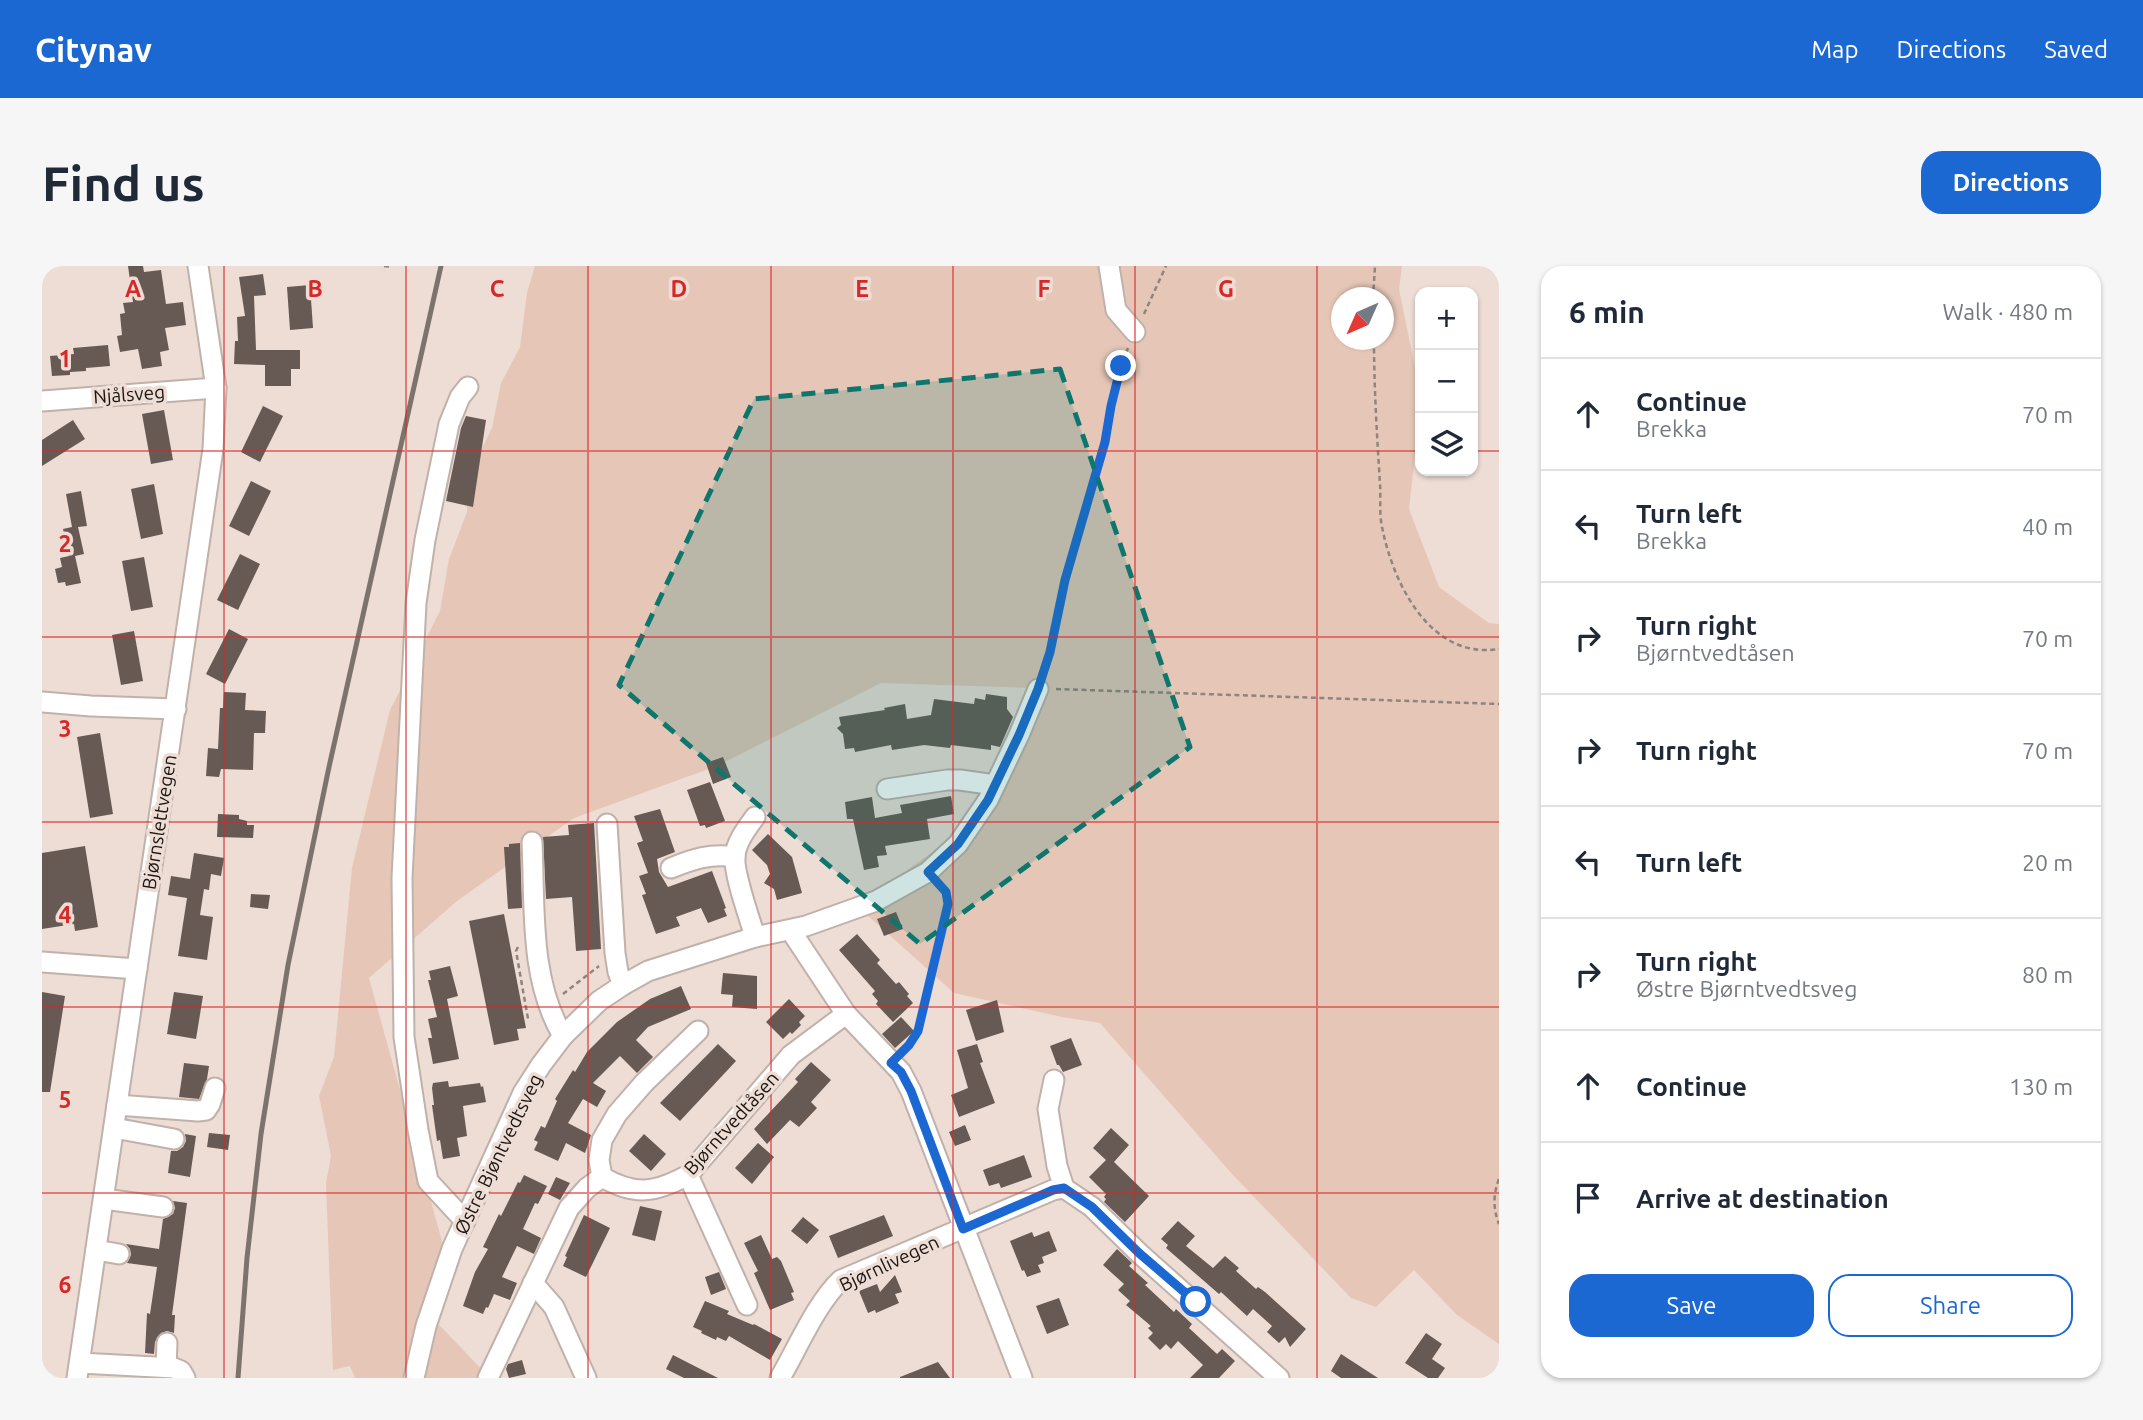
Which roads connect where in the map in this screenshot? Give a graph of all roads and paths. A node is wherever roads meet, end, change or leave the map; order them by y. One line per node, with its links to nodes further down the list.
1 (198, 266): 11 (street, Bjørnslettvegen)
2 (384, 266): 6 (path)
3 (1109, 266): 8 (street)
4 (1166, 266): 8 (path)
5 (1375, 266): 7 (path)
6 (392, 267)
7 (1374, 287)
8 (1135, 332): 14 (path)
9 (1374, 350): 13 (path)
10 (468, 387): 48 (street)
11 (216, 388): 12 (street, Njålsveg); 17 (street, Bjørnslettvegen)
12 (42, 401)
13 (1499, 649)
14 (1038, 689): 16 (path); 18 (street, Østre Bjøntvedtsveg)
15 (42, 702): 17 (street)
16 (1499, 704)
17 (176, 709): 30 (street, Bjørnslettvegen)
18 (995, 785): 19 (street); 25 (street, Østre Bjøntvedtsveg)
19 (887, 789)
20 (755, 817): 23 (street)
21 (607, 824): 28 (street)
22 (532, 842): 32 (street)
23 (735, 857): 24 (street); 27 (street)
24 (671, 868)
25 (928, 872): 26 (street, Østre Bjøntvedtsveg); 36 (path)
26 (799, 929): 27 (street, Østre Bjøntvedtsveg); 33 (street)
27 (755, 937): 31 (street, Østre Bjøntvedtsveg)
28 (615, 953): 31 (street); 32 (path)
29 (42, 962): 30 (street)
30 (137, 969): 39 (street, Bjørnslettvegen)
31 (622, 985): 35 (street, Østre Bjøntvedtsveg)
32 (549, 1004): 35 (street)
33 (846, 1014): 36 (street); 42 (street, Bjørntvedtåsen)
34 (698, 1031): 43 (street)
35 (563, 1036): 48 (street, Østre Bjøntvedtsveg)
36 (891, 1063): 50 (street)
37 (1054, 1080): 45 (street)
38 (215, 1088): 39 (street)
39 (117, 1105): 40 (street, Bjørnslettvegen)
40 (114, 1128): 41 (street); 46 (street, Bjørnslettvegen)
41 (174, 1139)
42 (688, 1175): 43 (street, Bjørntvedtåsen); 54 (street)
43 (602, 1177): 53 (street)
44 (1499, 1179): 49 (path)
45 (1064, 1188): 50 (street, Bjørnlivegen); 64 (street)
46 (104, 1199): 47 (street); 51 (street, Bjørnslettvegen)
47 (163, 1207)
48 (464, 1221): 59 (street, Østre Bjøntvedtsveg)
49 (1499, 1224)
50 (963, 1229): 62 (street, Bjørnlivegen); 63 (street)
51 (96, 1250): 52 (street); 57 (street, Bjørnslettvegen)
52 (119, 1254)
53 (533, 1283): 60 (street); 61 (street)
54 (747, 1305)
55 (167, 1343): 56 (street)
56 (166, 1367): 57 (street); 58 (street)
57 (78, 1371)
58 (185, 1378)
59 (414, 1378)
60 (488, 1378)
61 (586, 1378)
62 (780, 1378)
63 (1022, 1378)
64 (1279, 1378)

